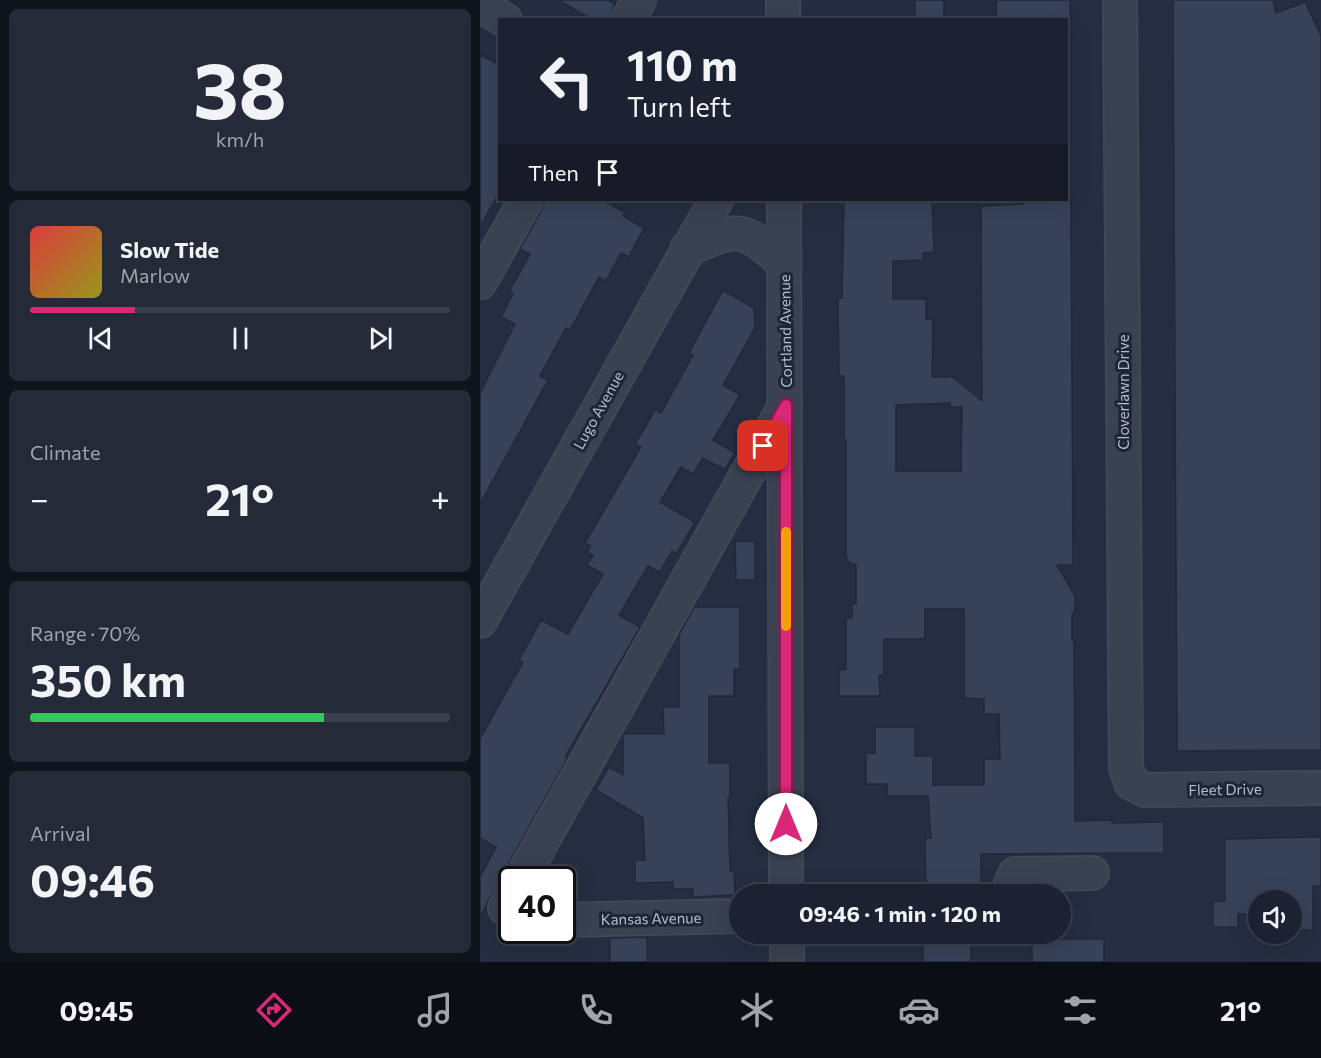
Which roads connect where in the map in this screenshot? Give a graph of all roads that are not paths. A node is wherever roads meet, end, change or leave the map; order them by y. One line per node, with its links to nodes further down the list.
1 (639, 0): 6 (street)
2 (783, 0): 7 (street)
3 (1119, 0): 16 (street, Cloverlawn Drive)
4 (480, 5): 5 (street)
5 (502, 18)
6 (629, 18)
7 (783, 18)
8 (525, 201): 13 (street)
9 (715, 201): 11 (street, Lugo Avenue)
10 (784, 201): 12 (street, Cortland Avenue)
11 (687, 249): 12 (street); 15 (street, Lugo Avenue)
12 (784, 263): 14 (street, Cortland Avenue)
13 (480, 282)
14 (786, 405): 18 (street); 20 (street, Cortland Avenue)
15 (480, 621)
16 (1131, 783): 17 (street, Fleet Drive)
17 (1321, 788)
18 (528, 866)
19 (1092, 873): 21 (street)
20 (786, 884)
21 (1011, 884)
22 (729, 916): 23 (street, Kansas Avenue)
23 (576, 920)
24 (787, 944): 25 (street)
25 (787, 962)

